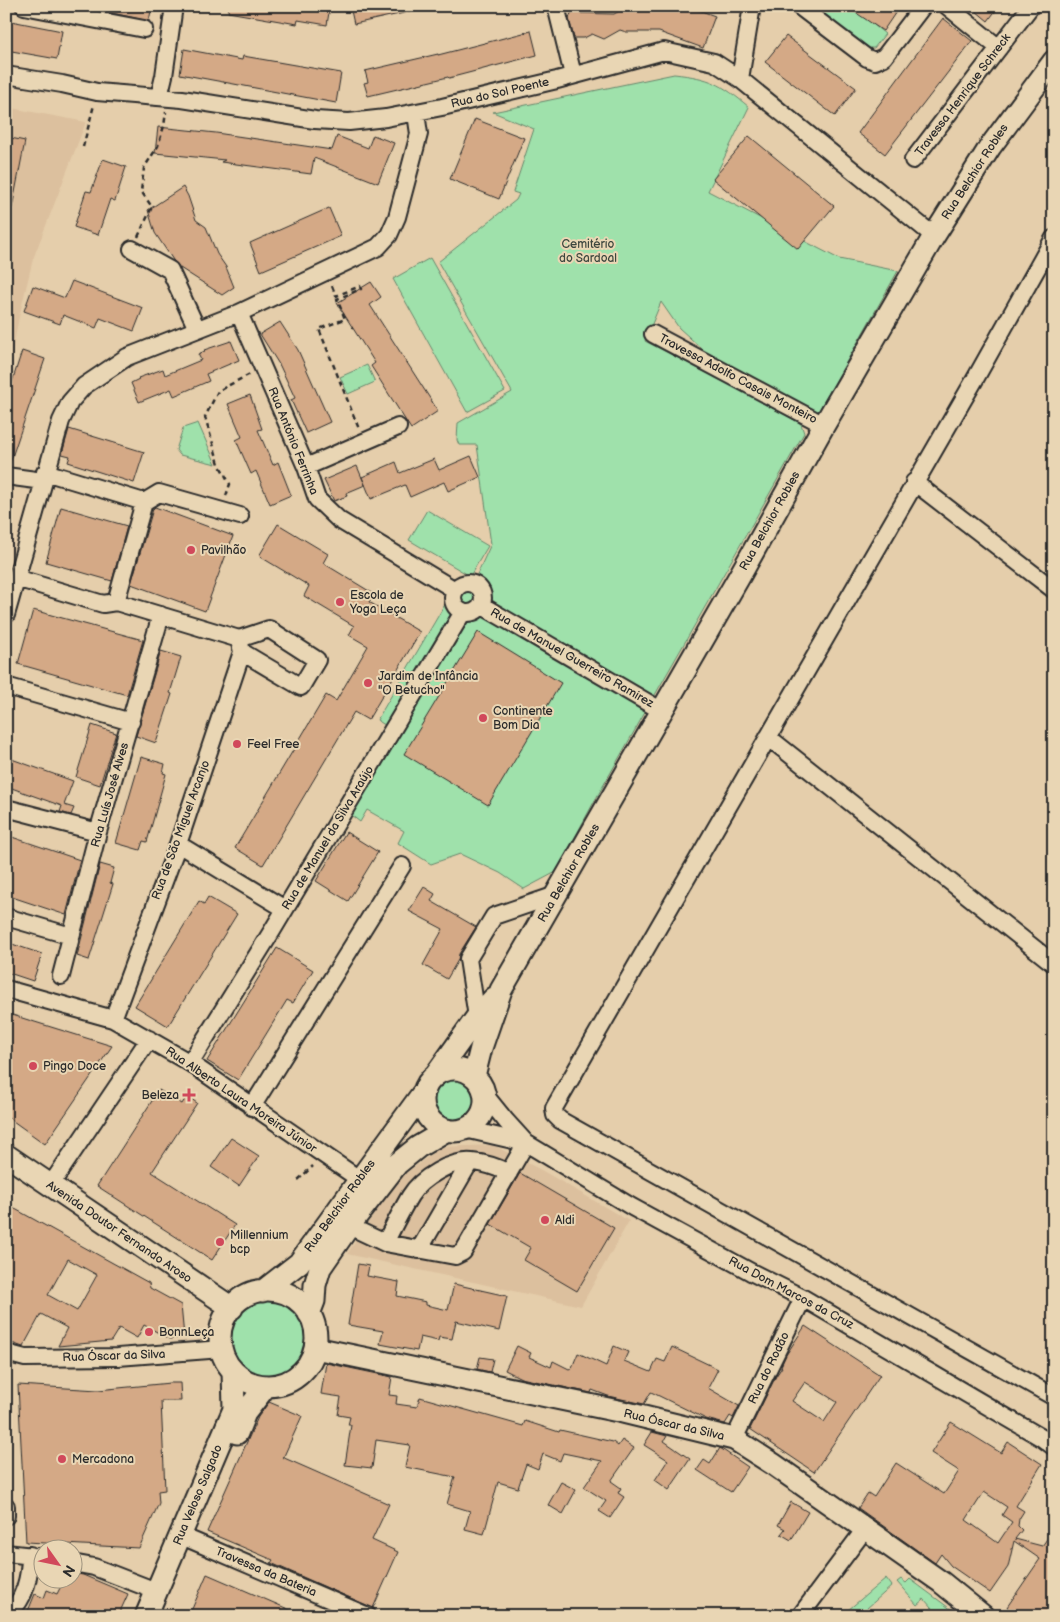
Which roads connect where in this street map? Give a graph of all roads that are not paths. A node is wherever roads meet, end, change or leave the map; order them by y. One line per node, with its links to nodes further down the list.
1 (24, 6): 9 (street)
2 (174, 6): 16 (street)
3 (556, 6): 14 (street)
4 (752, 6): 15 (street)
5 (923, 6): 8 (street)
6 (946, 6): 11 (street)
7 (1031, 6): 11 (street, Travessa Henrique Schreck)
8 (800, 7)
9 (73, 11): 10 (street)
10 (144, 29)
11 (999, 48): 18 (street, Travessa Henrique Schreck)
12 (1054, 62): 19 (main road, Rua Belchior Robles)
13 (6, 75): 16 (street, Rua do Sol Poente)
14 (573, 75): 15 (street, Rua do Sol Poente); 17 (street, Rua do Sol Poente)
15 (740, 79): 19 (street, Rua do Sol Poente)
16 (164, 97): 17 (street, Rua do Sol Poente)
17 (416, 112): 22 (street)
18 (913, 160)
19 (934, 236): 25 (main road, Rua Belchior Robles)
20 (1054, 238): 30 (street)
21 (132, 249): 23 (street)
22 (239, 313): 23 (street); 27 (street, Rua António Ferrinha)
23 (197, 329): 29 (street)
24 (653, 334): 25 (street, Travessa Adolfo Casais Monteiro)
25 (824, 425): 42 (main road, Rua Belchior Robles)
26 (398, 427): 27 (street)
27 (306, 467): 34 (street, Rua António Ferrinha)
28 (6, 476): 29 (street)
29 (44, 477): 31 (street); 33 (street)
30 (914, 482): 35 (street); 44 (street)
31 (144, 502): 32 (street); 36 (street)
32 (240, 516)
33 (14, 570): 36 (street); 39 (street)
34 (455, 590): 37 (street); 38 (street)
35 (1054, 590)
36 (116, 602): 40 (street)
37 (481, 605): 38 (street); 42 (street, Rua de Manuel Guerreiro Ramirez)
38 (463, 612): 50 (street, Rua de Manuel da Silva Araújo)
39 (6, 615)
40 (161, 615): 43 (street, Rua Luís José Alves); 47 (street, Rua de São Miguel Arcanjo)
41 (6, 686): 43 (street)
42 (662, 711): 49 (main road, Rua Belchior Robles)
43 (131, 722): 46 (street, Rua Luís José Alves)
44 (768, 737): 53 (street); 84 (street)
45 (6, 808): 46 (street)
46 (98, 832): 52 (street, Rua Luís José Alves)
47 (178, 844): 50 (street); 58 (street, Rua de São Miguel Arcanjo)
48 (402, 866): 64 (street)
49 (556, 895): 56 (main road, Rua Belchior Robles); 57 (street)
50 (285, 909): 60 (street, Rua de Manuel da Silva Araújo)
51 (6, 918): 52 (street)
52 (72, 936): 54 (street, Rua Luís José Alves)
53 (1054, 964)
54 (61, 976)
55 (6, 989): 58 (street, Rua Alberto Laura Moreira Júnior)
56 (501, 990): 57 (main road, Rua Belchior Robles); 61 (main road, Rua Belchior Robles)
57 (476, 1017): 62 (main road, Rua Belchior Robles)
58 (113, 1019): 59 (street, Rua Alberto Laura Moreira Júnior)
59 (149, 1039): 60 (street, Rua Alberto Laura Moreira Júnior); 71 (street)
60 (190, 1063): 64 (street, Rua Alberto Laura Moreira Júnior)
61 (474, 1076): 62 (main road); 63 (main road)
62 (430, 1083): 65 (main road); 70 (main road, Rua Belchior Robles)
63 (485, 1095): 65 (main road); 66 (street, Rua Dom Marcos da Cruz)
64 (252, 1107): 70 (street, Rua Alberto Laura Moreira Júnior)
65 (456, 1130): 66 (street, Rua Dom Marcos da Cruz); 72 (main road, Rua Belchior Robles)
66 (526, 1143): 69 (street); 76 (street, Rua Dom Marcos da Cruz)
67 (6, 1155): 71 (main road, Avenida Doutor Fernando Aroso)
68 (470, 1162): 69 (street); 73 (street); 74 (street)
69 (509, 1173): 74 (street)
70 (359, 1179): 75 (main road, Rua Belchior Robles)
71 (50, 1186): 77 (main road, Avenida Doutor Fernando Aroso)
72 (349, 1226): 73 (street); 78 (main road, Rua Belchior Robles)
73 (385, 1243): 74 (street)
74 (419, 1250)
75 (263, 1290): 77 (main road); 78 (main road)
76 (803, 1298): 85 (street, Rua do Rodão); 86 (street, Rua Dom Marcos da Cruz)
77 (232, 1308): 80 (main road)
78 (310, 1314): 79 (main road)
79 (315, 1348): 83 (main road); 85 (main road, Rua Óscar da Silva)
80 (222, 1349): 81 (street, Rua Óscar da Silva); 82 (main road)
81 (6, 1353)
82 (233, 1370): 83 (main road); 95 (main road, Rua Veloso Salgado)
83 (266, 1386): 90 (main road, Rua Veloso Salgado)
84 (1054, 1397)
85 (734, 1439): 89 (main road, Rua Óscar da Silva)
86 (1054, 1447)
87 (6, 1506): 88 (street)
88 (6, 1516)
89 (865, 1529): 100 (street); 101 (main road, Rua Óscar da Silva)
90 (191, 1540): 98 (main road, Rua Veloso Salgado); 99 (street, Travessa da Bateria)
91 (6, 1553): 92 (street)
92 (32, 1556)
93 (82, 1565): 95 (street)
94 (32, 1568): 96 (street)
95 (156, 1590): 97 (main road, Rua Veloso Salgado)
96 (6, 1614)
97 (146, 1616)
98 (160, 1616)
99 (368, 1616)
100 (800, 1616)
101 (982, 1616)

